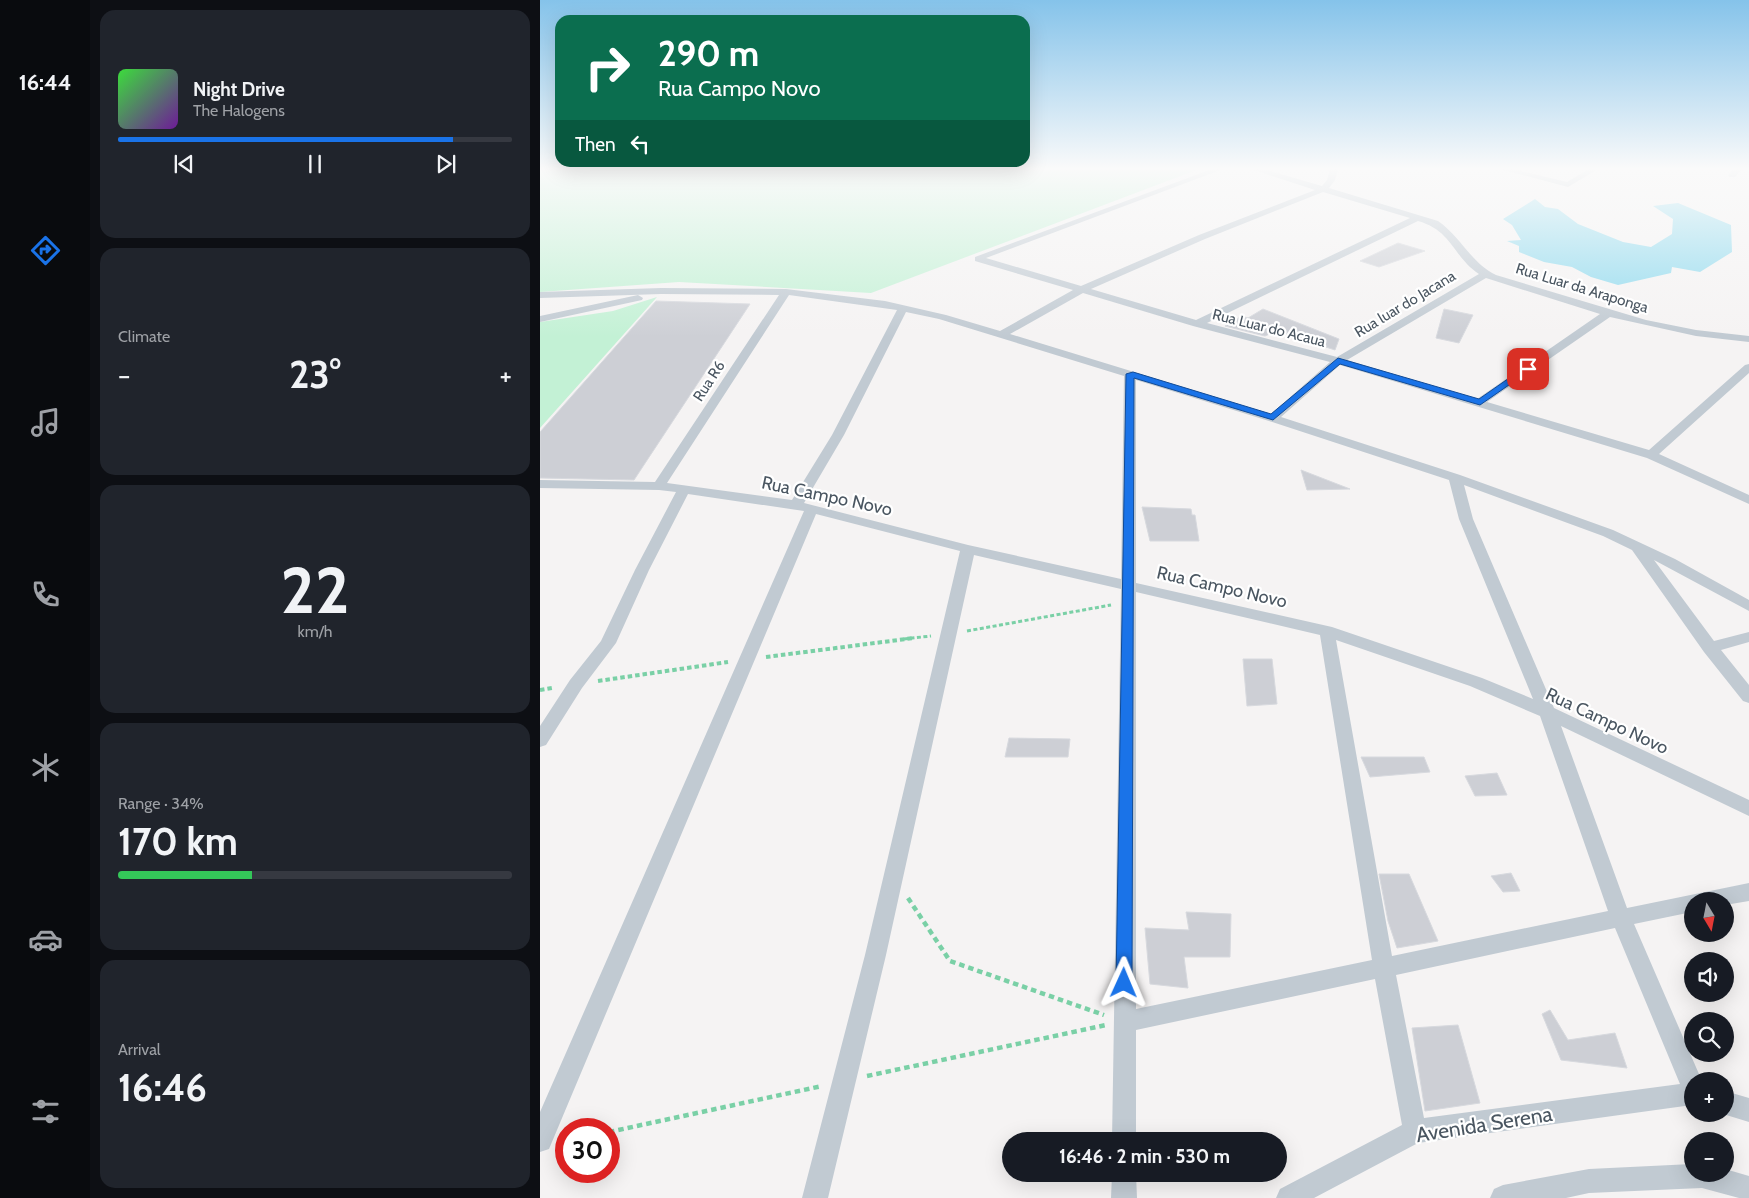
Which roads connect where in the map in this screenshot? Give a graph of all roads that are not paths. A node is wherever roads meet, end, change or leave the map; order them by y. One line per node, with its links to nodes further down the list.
1 (1067, 225): 6 (street, Rua Luar do Acaua)
2 (1233, 225): 6 (street)
3 (1402, 225): 13 (street)
4 (1436, 225): 5 (street, Rua Luar da Araponga)
5 (1485, 274): 11 (street, Rua Luar da Araponga); 16 (street, Rua luar do Jacana)
6 (1081, 290): 13 (street, Rua Luar do Acaua); 14 (street)
7 (661, 292): 8 (street); 9 (street); 12 (street)
8 (786, 292): 10 (street); 24 (street, Rua R6)
9 (540, 296)
10 (902, 308): 14 (street); 27 (street)
11 (1607, 314): 15 (street, Rua Luar da Araponga); 19 (street)
12 (540, 319)
13 (1197, 324): 16 (street, Rua Luar do Acaua)
14 (1004, 334): 18 (street)
15 (1749, 339)
16 (1338, 361): 19 (street, Rua Luar do Acaua); 20 (street, Rua luar do Jacana)
17 (1749, 367): 21 (street)
18 (1130, 374): 20 (street); 30 (street)
19 (1480, 402): 21 (street, Rua Luar do Acaua)
20 (1273, 418): 22 (street)
21 (1651, 455): 26 (street, Rua Luar do Acaua)
22 (1455, 478): 28 (street); 36 (street)
23 (540, 484): 24 (street, Rua Campo Novo)
24 (658, 486): 25 (street, Rua Campo Novo)
25 (684, 490): 27 (street, Rua Campo Novo); 37 (street)
26 (1749, 500)
27 (804, 507): 29 (street, Rua Campo Novo); 51 (street)
28 (1636, 546): 31 (street); 34 (street)
29 (968, 549): 30 (street, Rua Campo Novo); 54 (street)
30 (1128, 593): 32 (street, Rua Campo Novo); 44 (street)
31 (1749, 606)
32 (1327, 631): 36 (street, Rua Campo Novo); 43 (street)
33 (1749, 637): 34 (street)
34 (1710, 648): 35 (street)
35 (1749, 697)
36 (1547, 712): 38 (street, Rua Campo Novo); 42 (street)
37 (540, 740)
38 (1749, 808)
39 (1749, 892): 40 (street)
40 (1734, 895)
41 (1684, 906): 42 (street)
42 (1621, 918): 43 (street); 45 (street)
43 (1384, 968): 44 (street); 50 (street)
44 (1124, 1022): 49 (street)
45 (1687, 1072)
46 (1684, 1095): 50 (street, Avenida Serena)
47 (1734, 1106): 48 (street)
48 (1749, 1110)
49 (1124, 1132)
50 (1415, 1132): 56 (street, Avenida Serena)
51 (540, 1140)
52 (1124, 1182): 55 (street)
53 (1749, 1188): 57 (street)
54 (815, 1198)
55 (1124, 1198)
56 (1289, 1198)
57 (1503, 1198)

